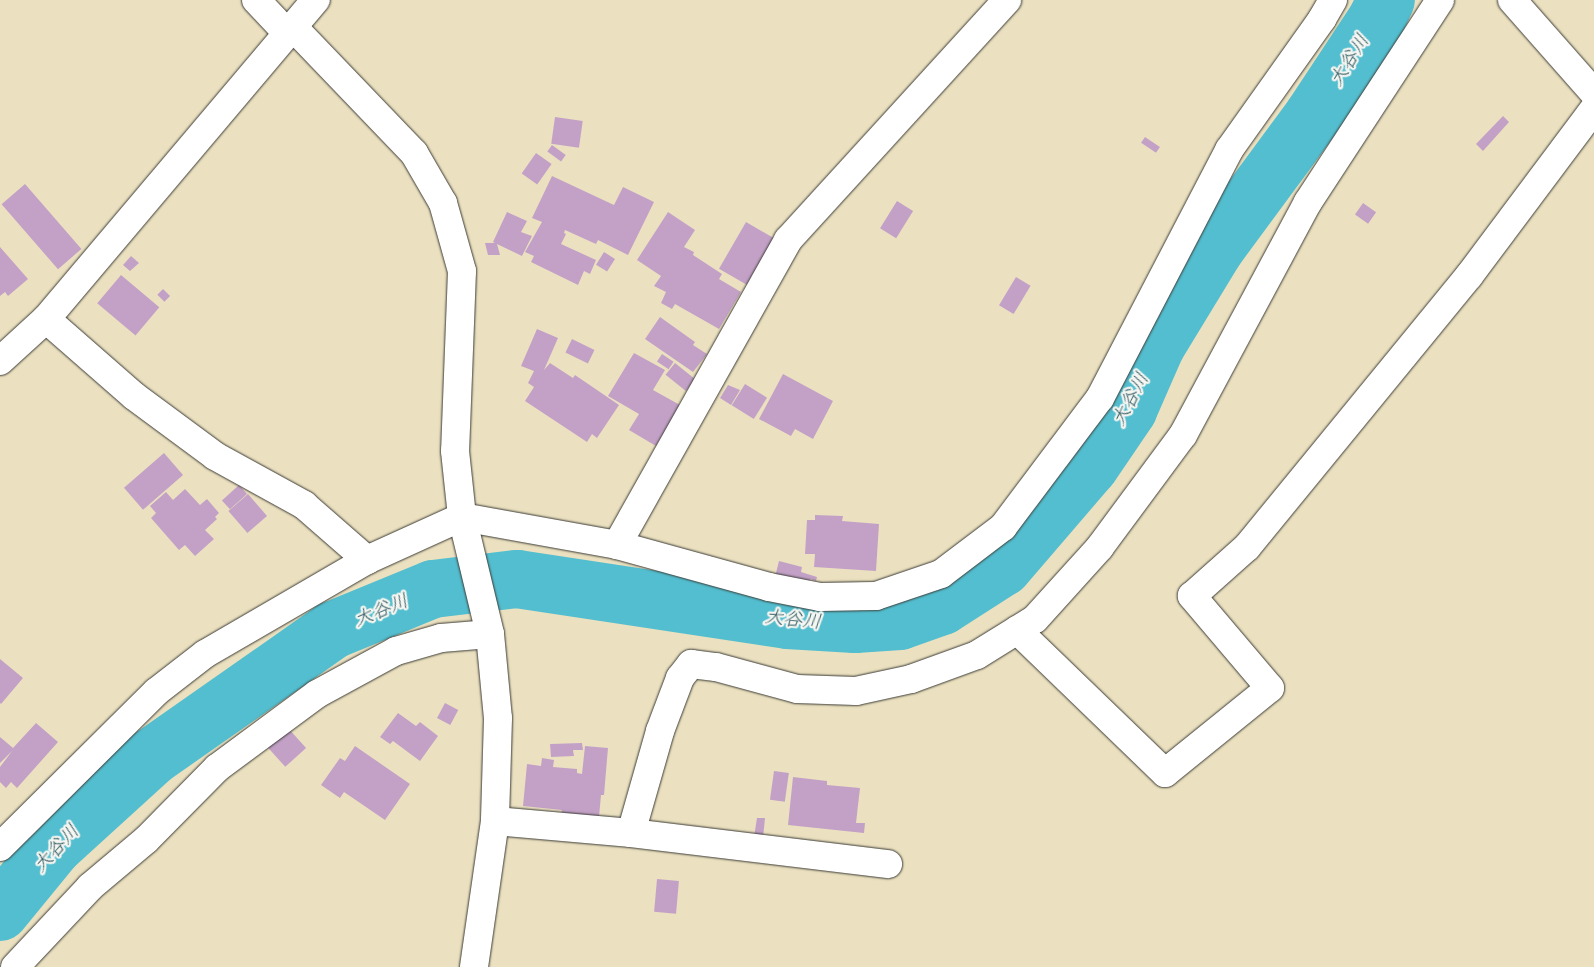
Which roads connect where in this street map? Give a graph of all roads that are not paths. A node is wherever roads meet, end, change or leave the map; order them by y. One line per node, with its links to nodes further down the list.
1 (256, 0): 7 (street)
2 (316, 0): 7 (street)
3 (1007, 0): 13 (street)
4 (1333, 0): 13 (street)
5 (1440, 0): 16 (street)
6 (1512, 0): 8 (street)
7 (290, 31): 10 (street); 12 (street)
8 (1594, 93)
9 (1594, 109): 16 (street)
10 (46, 319): 11 (street); 14 (street)
11 (0, 361)
12 (462, 517): 13 (street); 14 (street); 15 (street)
13 (617, 545)
14 (367, 560): 19 (street)
15 (488, 625): 17 (street); 21 (street)
16 (1017, 630): 18 (street)
17 (495, 822): 18 (street); 22 (street)
18 (631, 833): 20 (street)
19 (0, 847)
20 (888, 864)
21 (15, 967)
22 (474, 967)

